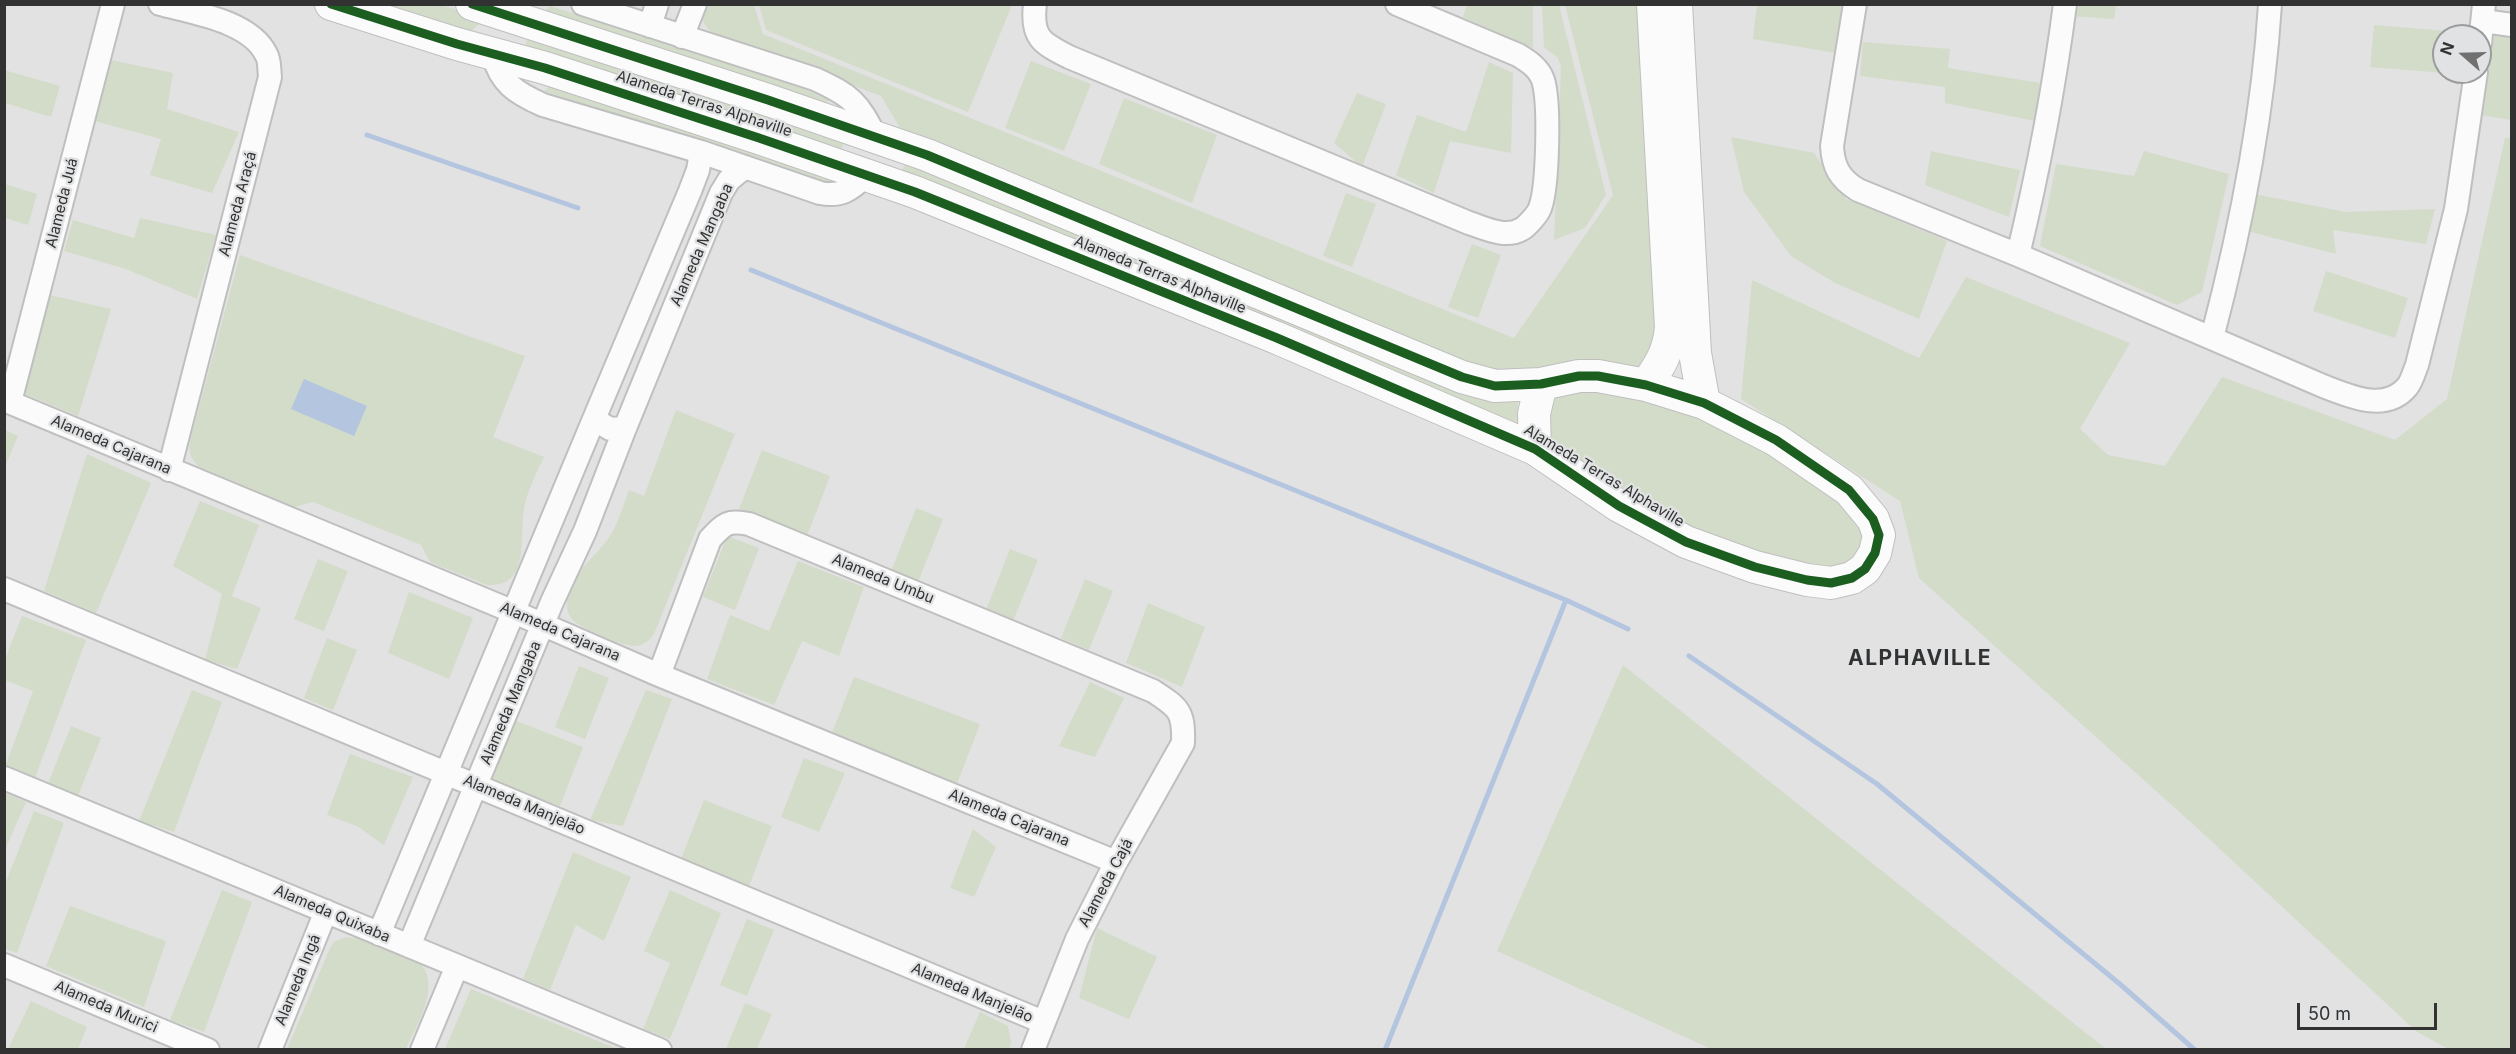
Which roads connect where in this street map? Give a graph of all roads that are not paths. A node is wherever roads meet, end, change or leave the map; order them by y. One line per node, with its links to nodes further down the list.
1 (113, 4): 30 (street, Alameda Juá)
2 (160, 4): 35 (street, Alameda Araçá)
3 (331, 4): 20 (street, Alameda Terras Alphaville)
4 (472, 4): 15 (street, Alameda Terras Alphaville)
5 (584, 4): 18 (street)
6 (657, 4): 18 (street)
7 (695, 4): 19 (street)
8 (1035, 4): 9 (street)
9 (1397, 4)
10 (1653, 4): 29 (street)
11 (1676, 4): 31 (street)
12 (1855, 4): 26 (street)
13 (2065, 4): 26 (street)
14 (2270, 4): 27 (street)
15 (506, 10): 20 (street); 22 (street, Alameda Terras Alphaville)
16 (2484, 13): 17 (street)
17 (2511, 25)
18 (650, 26): 19 (street)
19 (682, 37): 22 (street)
20 (493, 54): 23 (street); 25 (street, Alameda Terras Alphaville)
21 (2474, 84): 27 (street)
22 (876, 138): 25 (street); 28 (street, Alameda Terras Alphaville)
23 (701, 152): 24 (street); 32 (street, Alameda Mangaba)
24 (745, 167): 25 (street); 33 (street, Alameda Mangaba)
25 (866, 175): 34 (street, Alameda Terras Alphaville)
26 (2018, 255): 27 (street)
27 (2212, 338)
28 (1541, 384): 29 (street, Alameda Terras Alphaville); 34 (street)
29 (1646, 385): 31 (street, Alameda Terras Alphaville)
30 (7, 401): 35 (street, Alameda Cajarana)
31 (1704, 403): 34 (street, Alameda Terras Alphaville)
32 (594, 418): 33 (street); 36 (street, Alameda Mangaba)
33 (624, 428): 37 (street, Alameda Mangaba)
34 (1535, 449)
35 (169, 470): 39 (street, Alameda Cajarana)
36 (553, 518): 37 (street); 39 (street, Alameda Mangaba)
37 (585, 531): 40 (street, Alameda Mangaba)
38 (4, 589): 43 (street, Alameda Manjelão)
39 (514, 612): 40 (street, Alameda Cajarana); 43 (street, Alameda Mangaba)
40 (544, 625): 41 (street, Alameda Cajarana); 45 (street, Alameda Mangaba)
41 (659, 675): 42 (street, Alameda Umbu); 46 (street, Alameda Cajarana)
42 (1184, 720): 46 (street, Alameda Cajá)
43 (448, 774): 45 (street, Alameda Manjelão); 48 (street, Alameda Mangaba)
44 (4, 778): 47 (street, Alameda Quixaba)
45 (476, 785): 49 (street, Alameda Mangaba); 52 (street, Alameda Manjelão)
46 (1116, 862): 52 (street, Alameda Cajá)
47 (326, 911): 48 (street, Alameda Quixaba); 54 (street, Alameda Ingá)
48 (380, 933): 49 (street, Alameda Quixaba)
49 (409, 946): 51 (street, Alameda Quixaba)
50 (4, 965): 53 (street, Alameda Murici)
51 (457, 966): 55 (street); 56 (street, Alameda Quixaba)
52 (1043, 1022): 57 (street, Alameda Cajá)
53 (208, 1050)
54 (270, 1050)
55 (422, 1050)
56 (660, 1050)
57 (1033, 1050)

